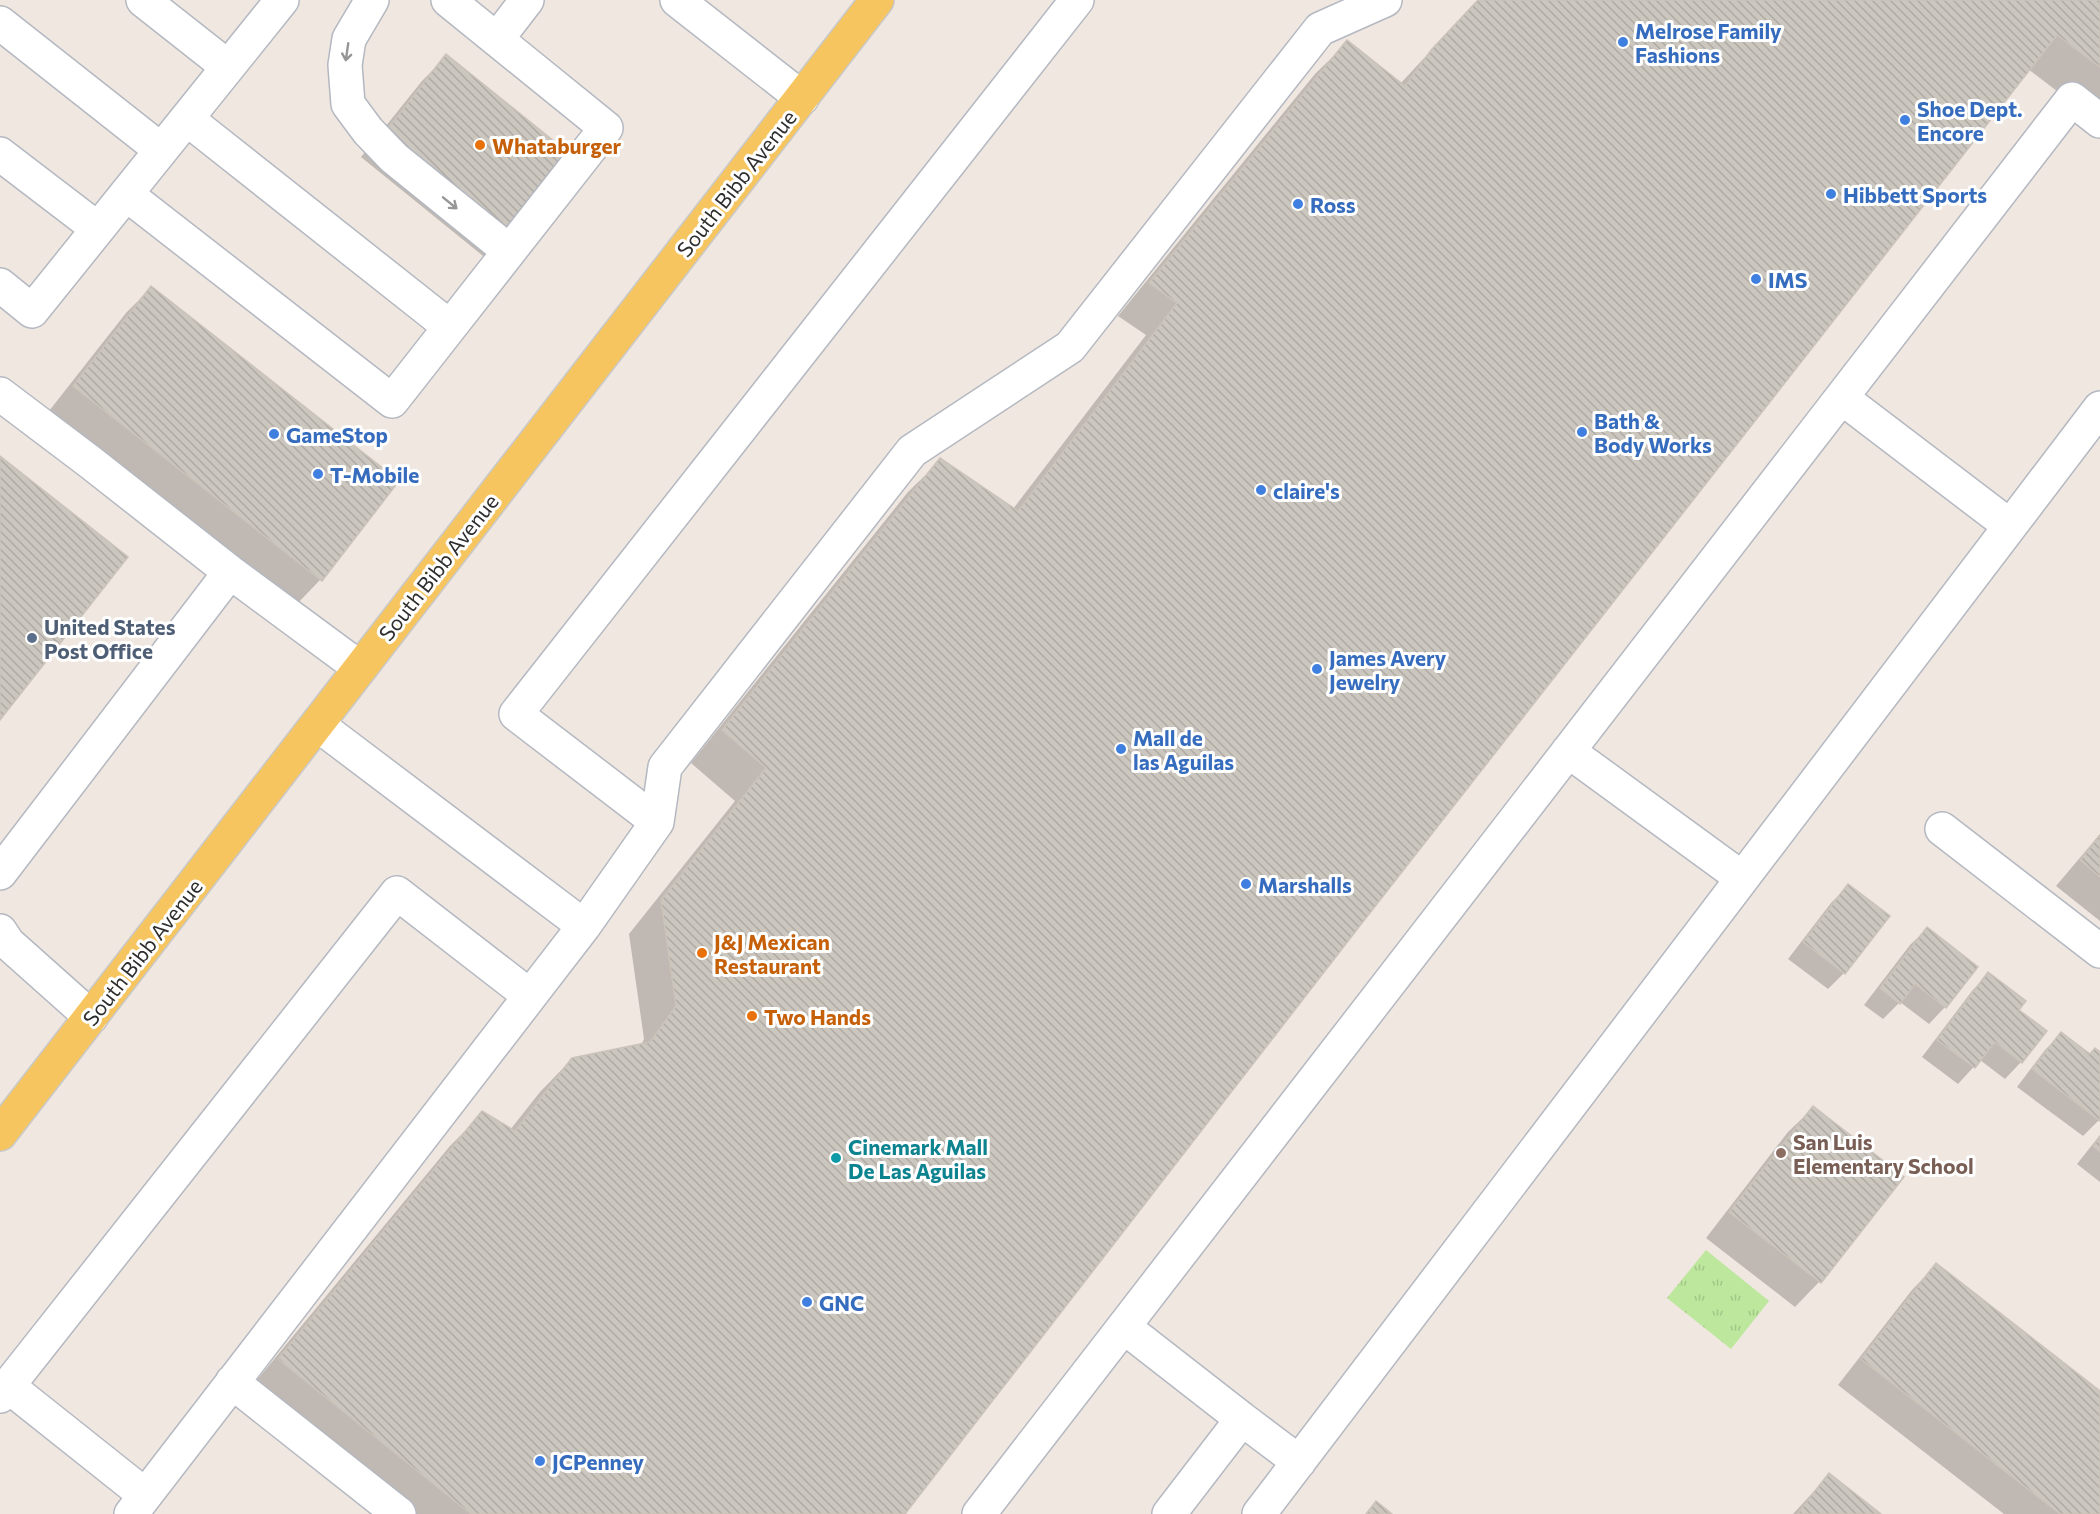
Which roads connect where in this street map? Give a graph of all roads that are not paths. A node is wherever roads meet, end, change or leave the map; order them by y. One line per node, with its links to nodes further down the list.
1 (143, 0): 12 (street)
2 (282, 0): 12 (street)
3 (372, 0): 20 (street, one-way to 20)
4 (448, 0): 11 (street)
5 (527, 0): 11 (street)
6 (677, 0): 13 (street)
7 (877, 0): 13 (main road, South Bibb Avenue)
8 (1077, 0): 31 (street)
9 (1385, 0): 31 (street)
10 (0, 23): 16 (street)
11 (497, 39): 20 (street)
12 (228, 68): 14 (street)
13 (802, 98): 28 (main road, South Bibb Avenue)
14 (187, 119): 16 (street); 22 (street)
15 (2100, 121): 24 (street)
16 (161, 150): 18 (street)
17 (0, 154): 19 (street)
18 (126, 194): 19 (street); 22 (street)
19 (98, 229): 21 (street)
20 (509, 251): 22 (street)
21 (0, 285)
22 (450, 327)
23 (0, 394): 27 (street)
24 (1842, 398): 26 (street); 30 (street)
25 (2100, 408): 26 (street)
26 (2010, 526): 34 (street)
27 (230, 572): 28 (street); 33 (street)
28 (360, 668): 29 (main road, South Bibb Avenue)
29 (318, 725): 35 (street); 39 (main road, South Bibb Avenue)
30 (1568, 751): 34 (street); 41 (street)
31 (657, 822): 35 (street)
32 (1942, 829): 37 (street)
33 (0, 873)
34 (1742, 878): 45 (street)
35 (584, 926): 38 (street)
36 (0, 931): 39 (street)
37 (2100, 951)
38 (530, 996): 42 (street); 43 (street)
39 (91, 1017): 40 (main road, South Bibb Avenue)
40 (0, 1134)
41 (1124, 1327): 44 (street); 48 (street)
42 (232, 1382): 46 (street); 47 (street)
43 (4, 1391): 46 (street)
44 (1242, 1419): 45 (street); 49 (street)
45 (1299, 1462): 50 (street)
46 (138, 1505)
47 (399, 1514)
48 (980, 1514)
49 (1168, 1514)
50 (1259, 1514)

